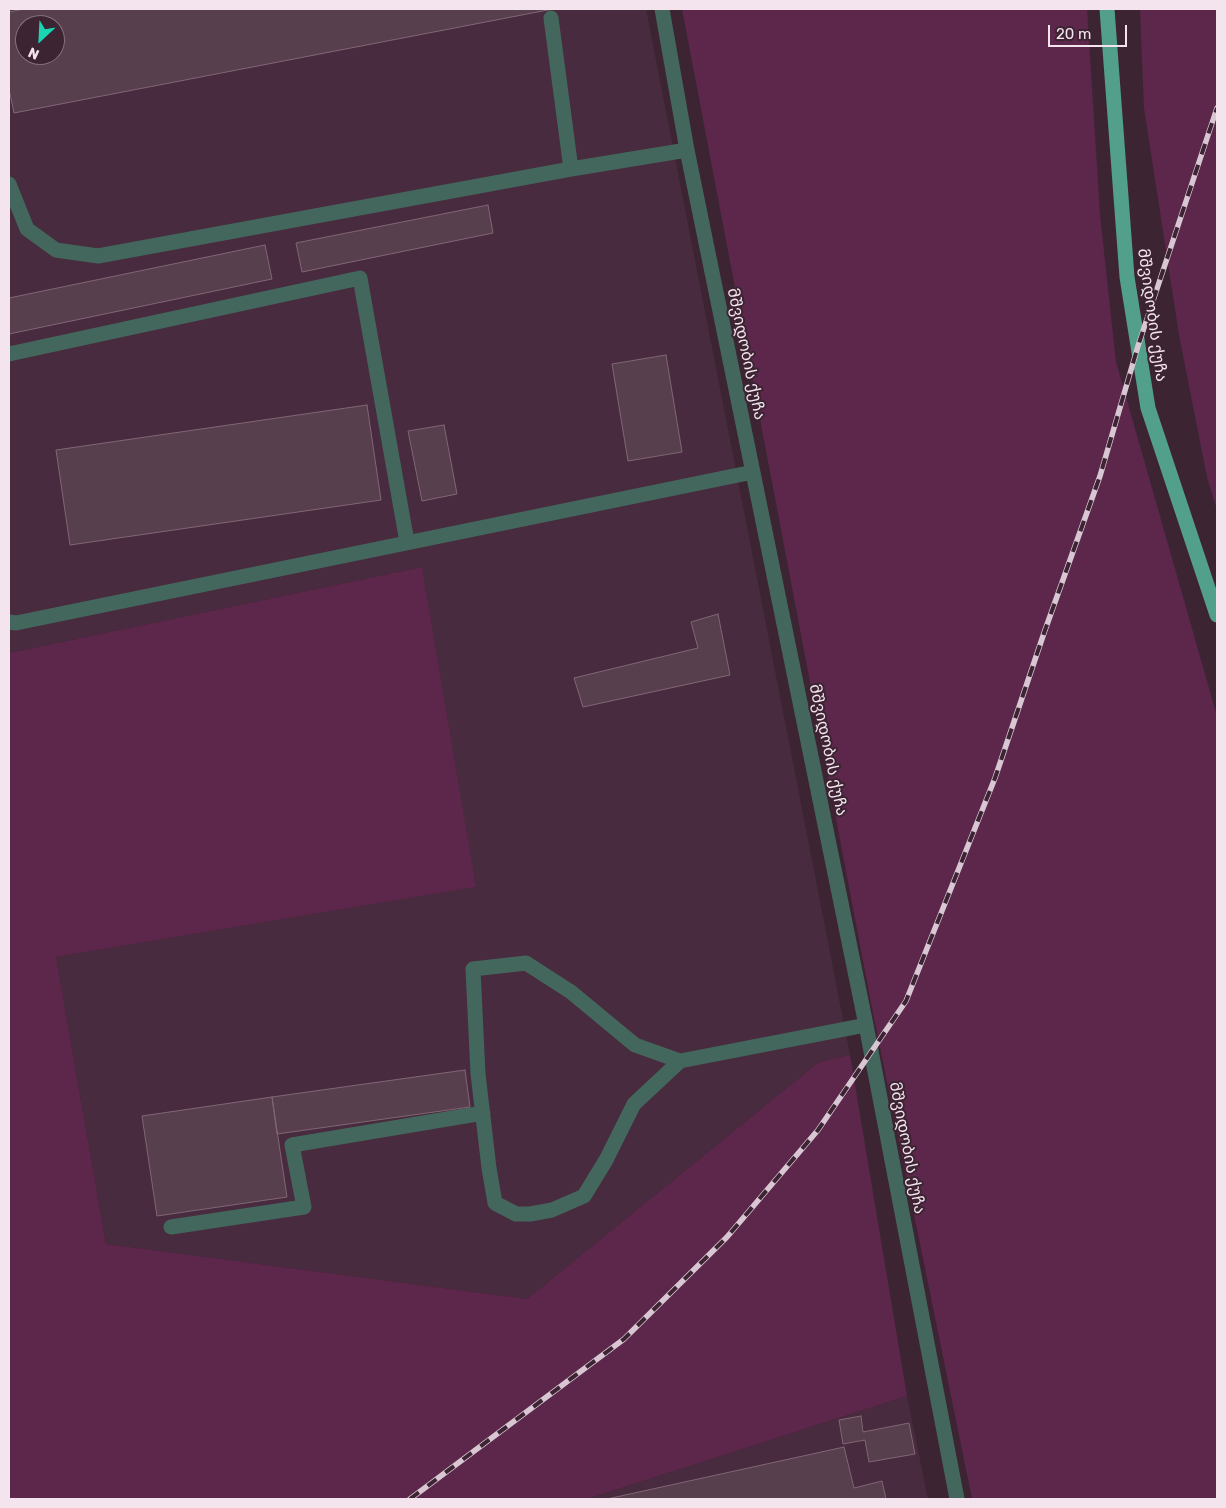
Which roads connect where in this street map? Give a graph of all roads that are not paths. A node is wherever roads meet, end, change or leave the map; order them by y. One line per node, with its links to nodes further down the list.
1 (662, 9): 4 (street, მშვიდობის ქუჩა)
2 (1107, 9): 10 (main road, მშვიდობის ქუჩა)
3 (551, 18): 5 (street)
4 (687, 150): 5 (street); 8 (street, მშვიდობის ქუჩა)
5 (571, 169): 6 (street)
6 (9, 184)
7 (9, 354): 9 (street)
8 (753, 472): 9 (street); 13 (street, მშვიდობის ქუჩა)
9 (407, 542): 12 (street)
10 (1213, 591): 11 (main road, მშვიდობის ქუჩა)
11 (1217, 615)
12 (9, 622)
13 (866, 1025): 14 (street); 17 (street, მშვიდობის ქუჩა)
14 (680, 1061): 15 (street); 15 (street)
15 (482, 1113): 16 (street)
16 (171, 1227)
17 (957, 1499)

